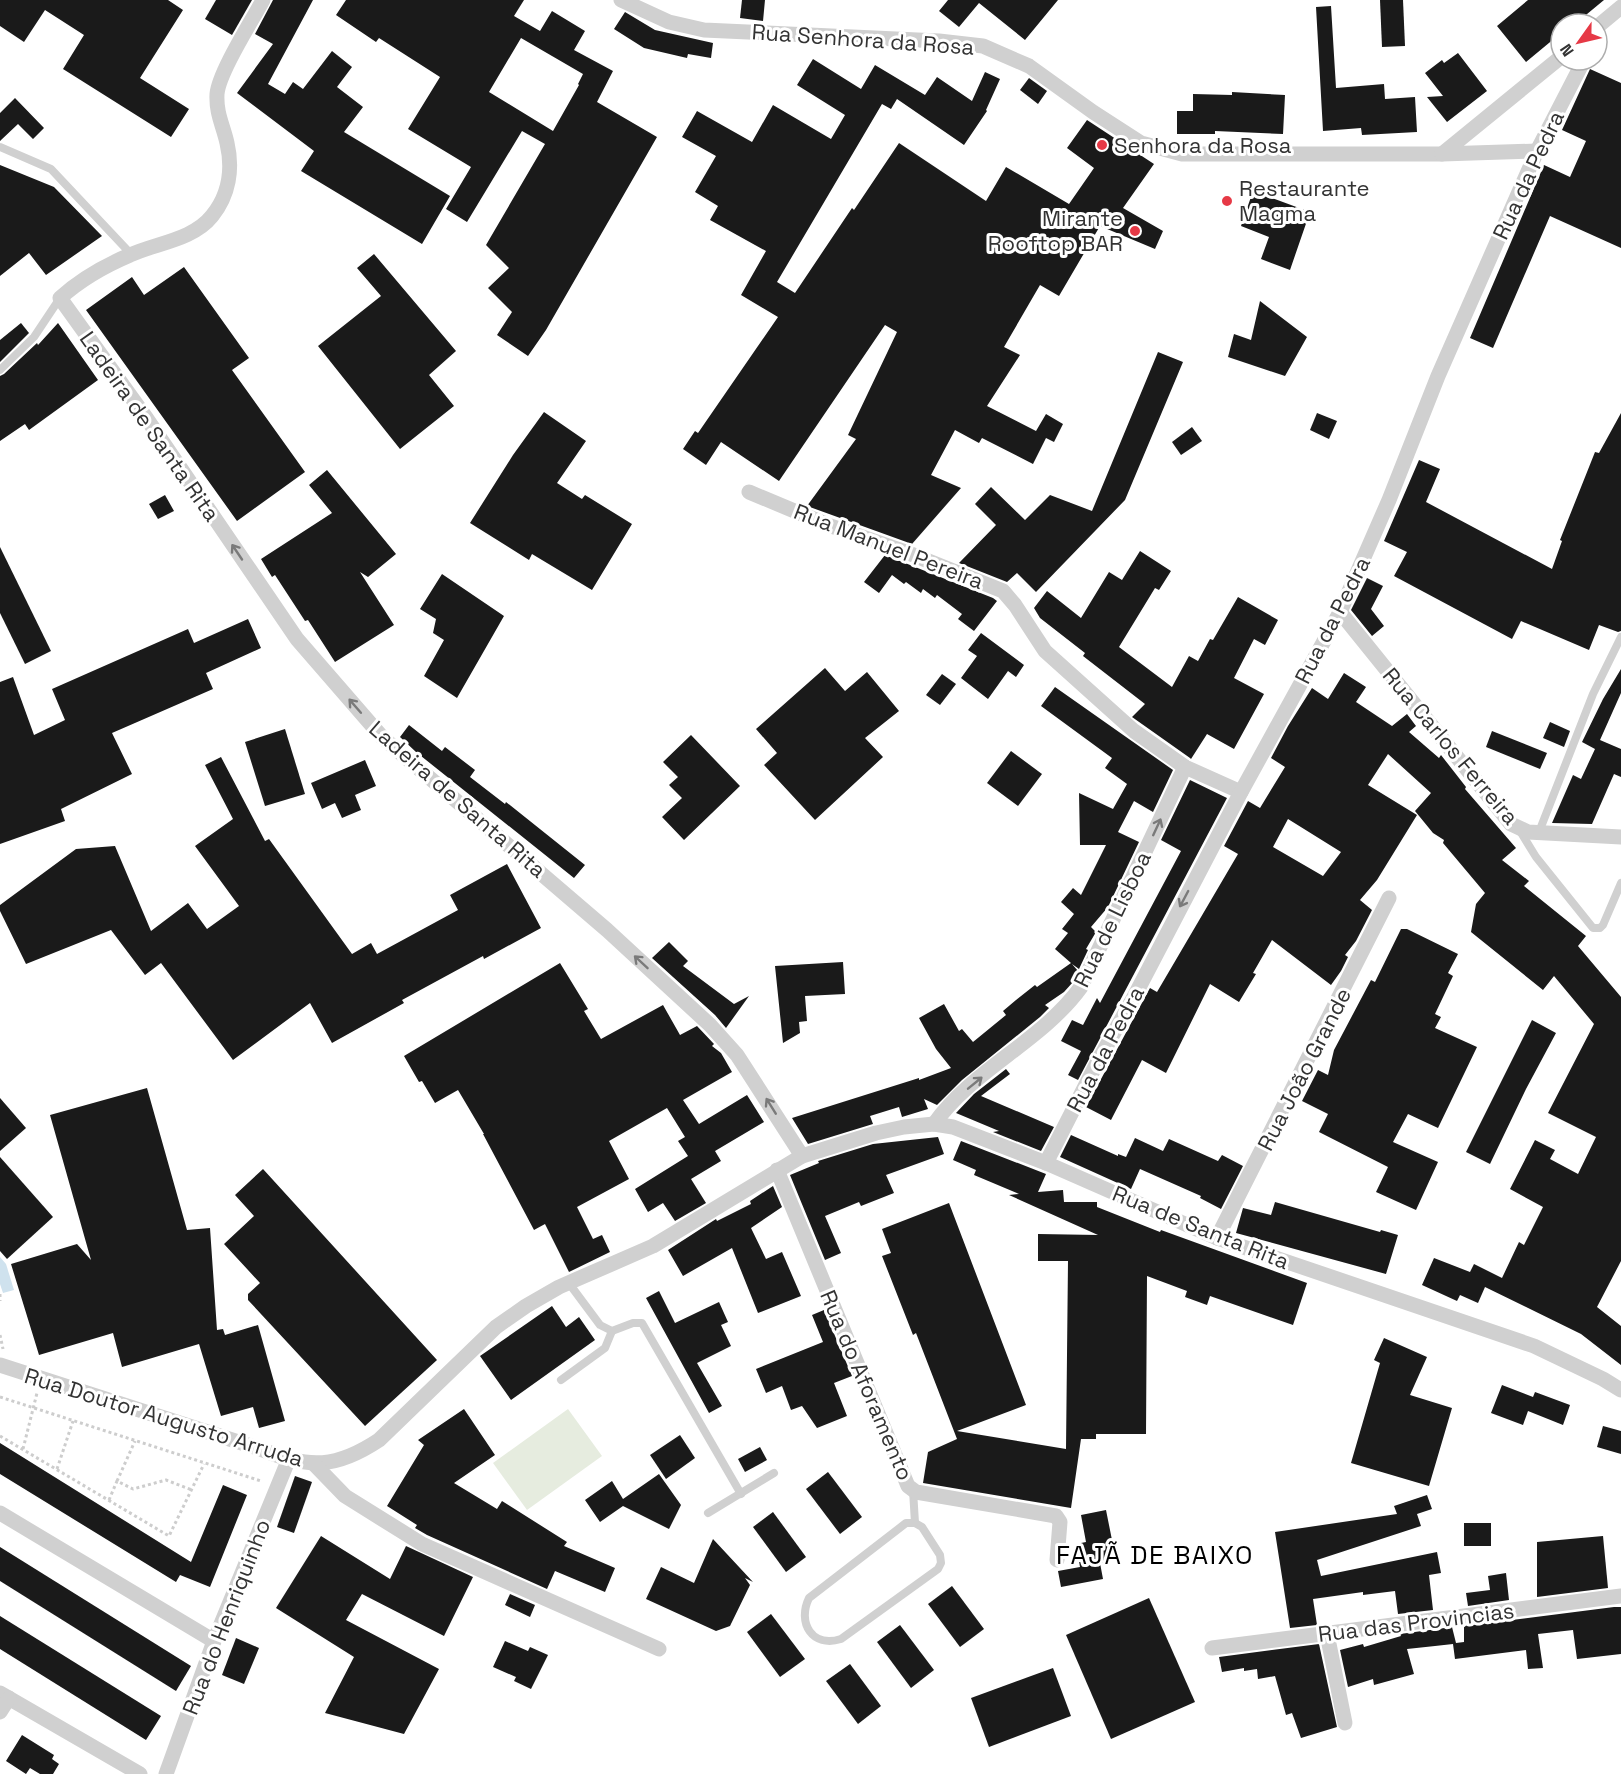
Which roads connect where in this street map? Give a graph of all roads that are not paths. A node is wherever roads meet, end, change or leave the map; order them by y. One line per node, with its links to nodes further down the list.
1 (263, 0): 10 (street)
2 (621, 0): 9 (street, Rua Senhora da Rosa)
3 (1621, 7): 4 (street)
4 (1609, 18)
5 (1549, 67): 9 (street)
6 (1578, 72): 8 (street, Rua da Pedra)
7 (0, 147): 10 (lane)
8 (1537, 151): 9 (street, Rua Senhora da Rosa); 14 (street, Rua da Pedra)
9 (1443, 154)
10 (131, 254): 11 (street)
11 (60, 298): 12 (lane); 24 (street, Ladeira de Santa Rita, one-way to 11)
12 (0, 370)
13 (749, 492): 16 (street, Rua Manuel Pereira)
14 (1340, 612): 17 (street, Rua da Pedra); 18 (street, Rua Carlos Ferreira)
15 (1621, 637): 19 (lane)
16 (1185, 767): 17 (street, Rua Manuel Pereira); 23 (street, Rua de Lisboa, one-way to 16)
17 (1241, 792): 25 (street, Rua da Pedra, one-way to 25)
18 (1520, 830): 19 (street, Rua Carlos Ferreira); 21 (lane)
19 (1539, 832): 20 (street, Rua Carlos Ferreira)
20 (1621, 837)
21 (1621, 883)
22 (1389, 898): 27 (street, Rua João Grande)
23 (934, 1124): 24 (street, Rua de Santa Rita); 25 (street, Rua de Santa Rita)
24 (801, 1156): 26 (street, Rua de Santa Rita)
25 (1046, 1163): 27 (street, Rua de Santa Rita)
26 (777, 1170): 28 (street, Rua Doutor Augusto Arruda); 36 (street, Rua do Aforamento)
27 (1217, 1238): 32 (street, Rua de Santa Rita)
28 (568, 1282): 29 (lane); 34 (street, Rua Doutor Augusto Arruda)
29 (612, 1330): 31 (lane); 37 (lane)
30 (0, 1365): 33 (street, Rua Doutor Augusto Arruda)
31 (561, 1380)
32 (1621, 1390)
33 (288, 1461): 34 (street, Rua Doutor Augusto Arruda); 44 (street, Rua do Henriquinho)
34 (314, 1464): 46 (street)
35 (774, 1473): 37 (lane)
36 (913, 1490): 40 (lane); 41 (street, Rua do Aforamento)
37 (741, 1494): 39 (lane)
38 (0, 1513): 44 (street)
39 (708, 1513)
40 (915, 1523): 40 (lane)
41 (1057, 1560)
42 (1621, 1596): 43 (street, Rua das Provincias)
43 (1327, 1634): 45 (street, Rua das Provincias); 49 (street)
44 (214, 1641): 51 (street, Rua do Henriquinho)
45 (1212, 1648)
46 (659, 1649)
47 (4, 1695): 48 (street); 50 (street)
48 (0, 1712)
49 (1345, 1723)
50 (140, 1774)
51 (166, 1774)

